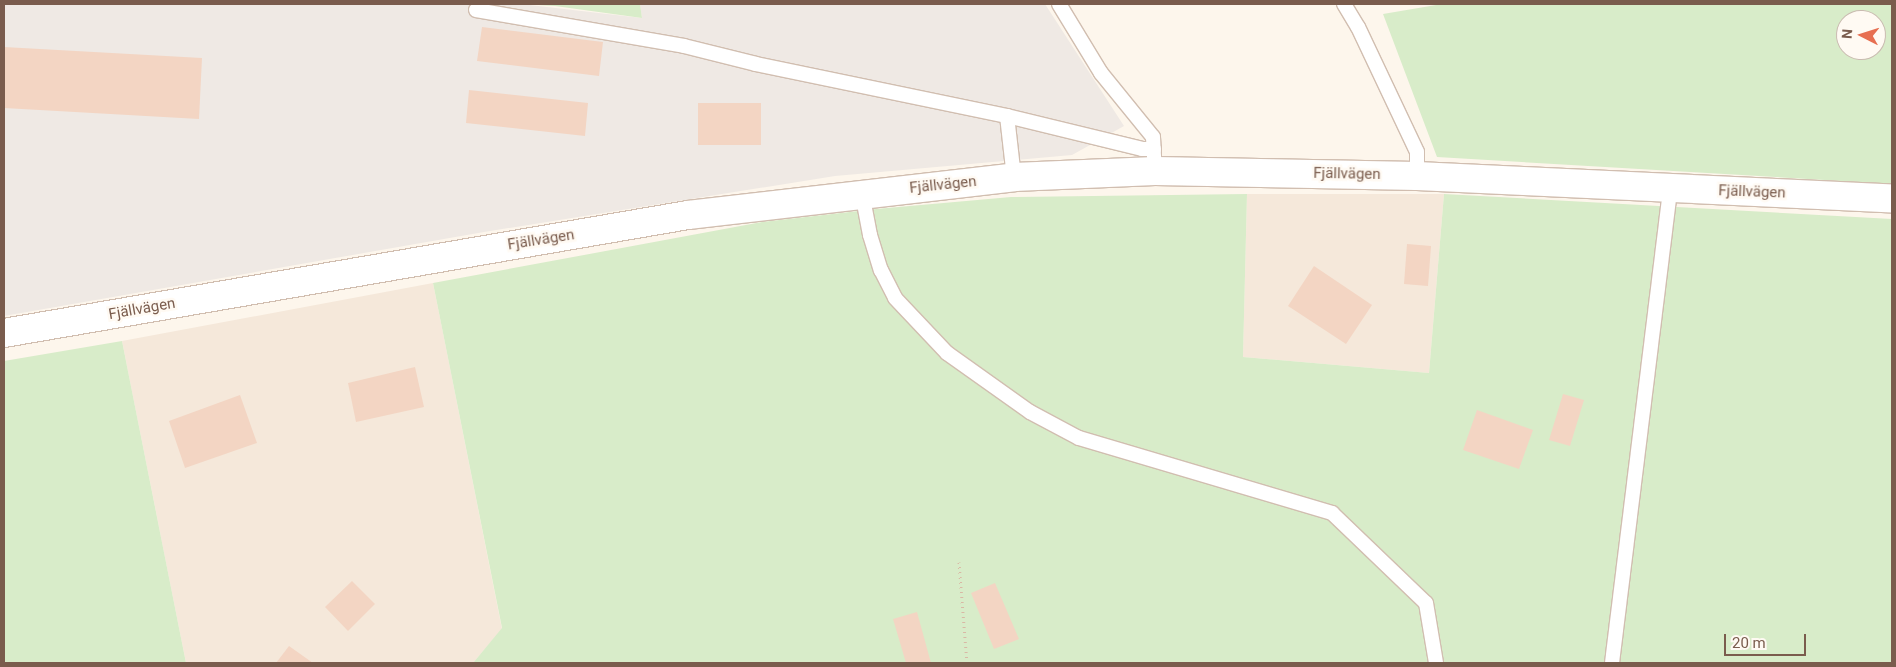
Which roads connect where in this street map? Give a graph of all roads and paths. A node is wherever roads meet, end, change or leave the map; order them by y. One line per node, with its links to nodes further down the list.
1 (1059, 4): 5 (lane)
2 (1344, 4): 6 (lane)
3 (476, 10): 4 (lane)
4 (1006, 116): 5 (lane); 7 (lane)
5 (1154, 160): 6 (street, Fjällvägen); 7 (street, Fjällvägen)
6 (1417, 176): 8 (street, Fjällvägen)
7 (1014, 177): 9 (street, Fjällvägen)
8 (1670, 188): 10 (street, Fjällvägen); 15 (lane)
9 (862, 194): 11 (street, Fjällvägen); 14 (lane)
10 (1892, 198)
11 (4, 333)
12 (959, 562): 13 (path)
13 (968, 663)
14 (1436, 663)
15 (1612, 663)

